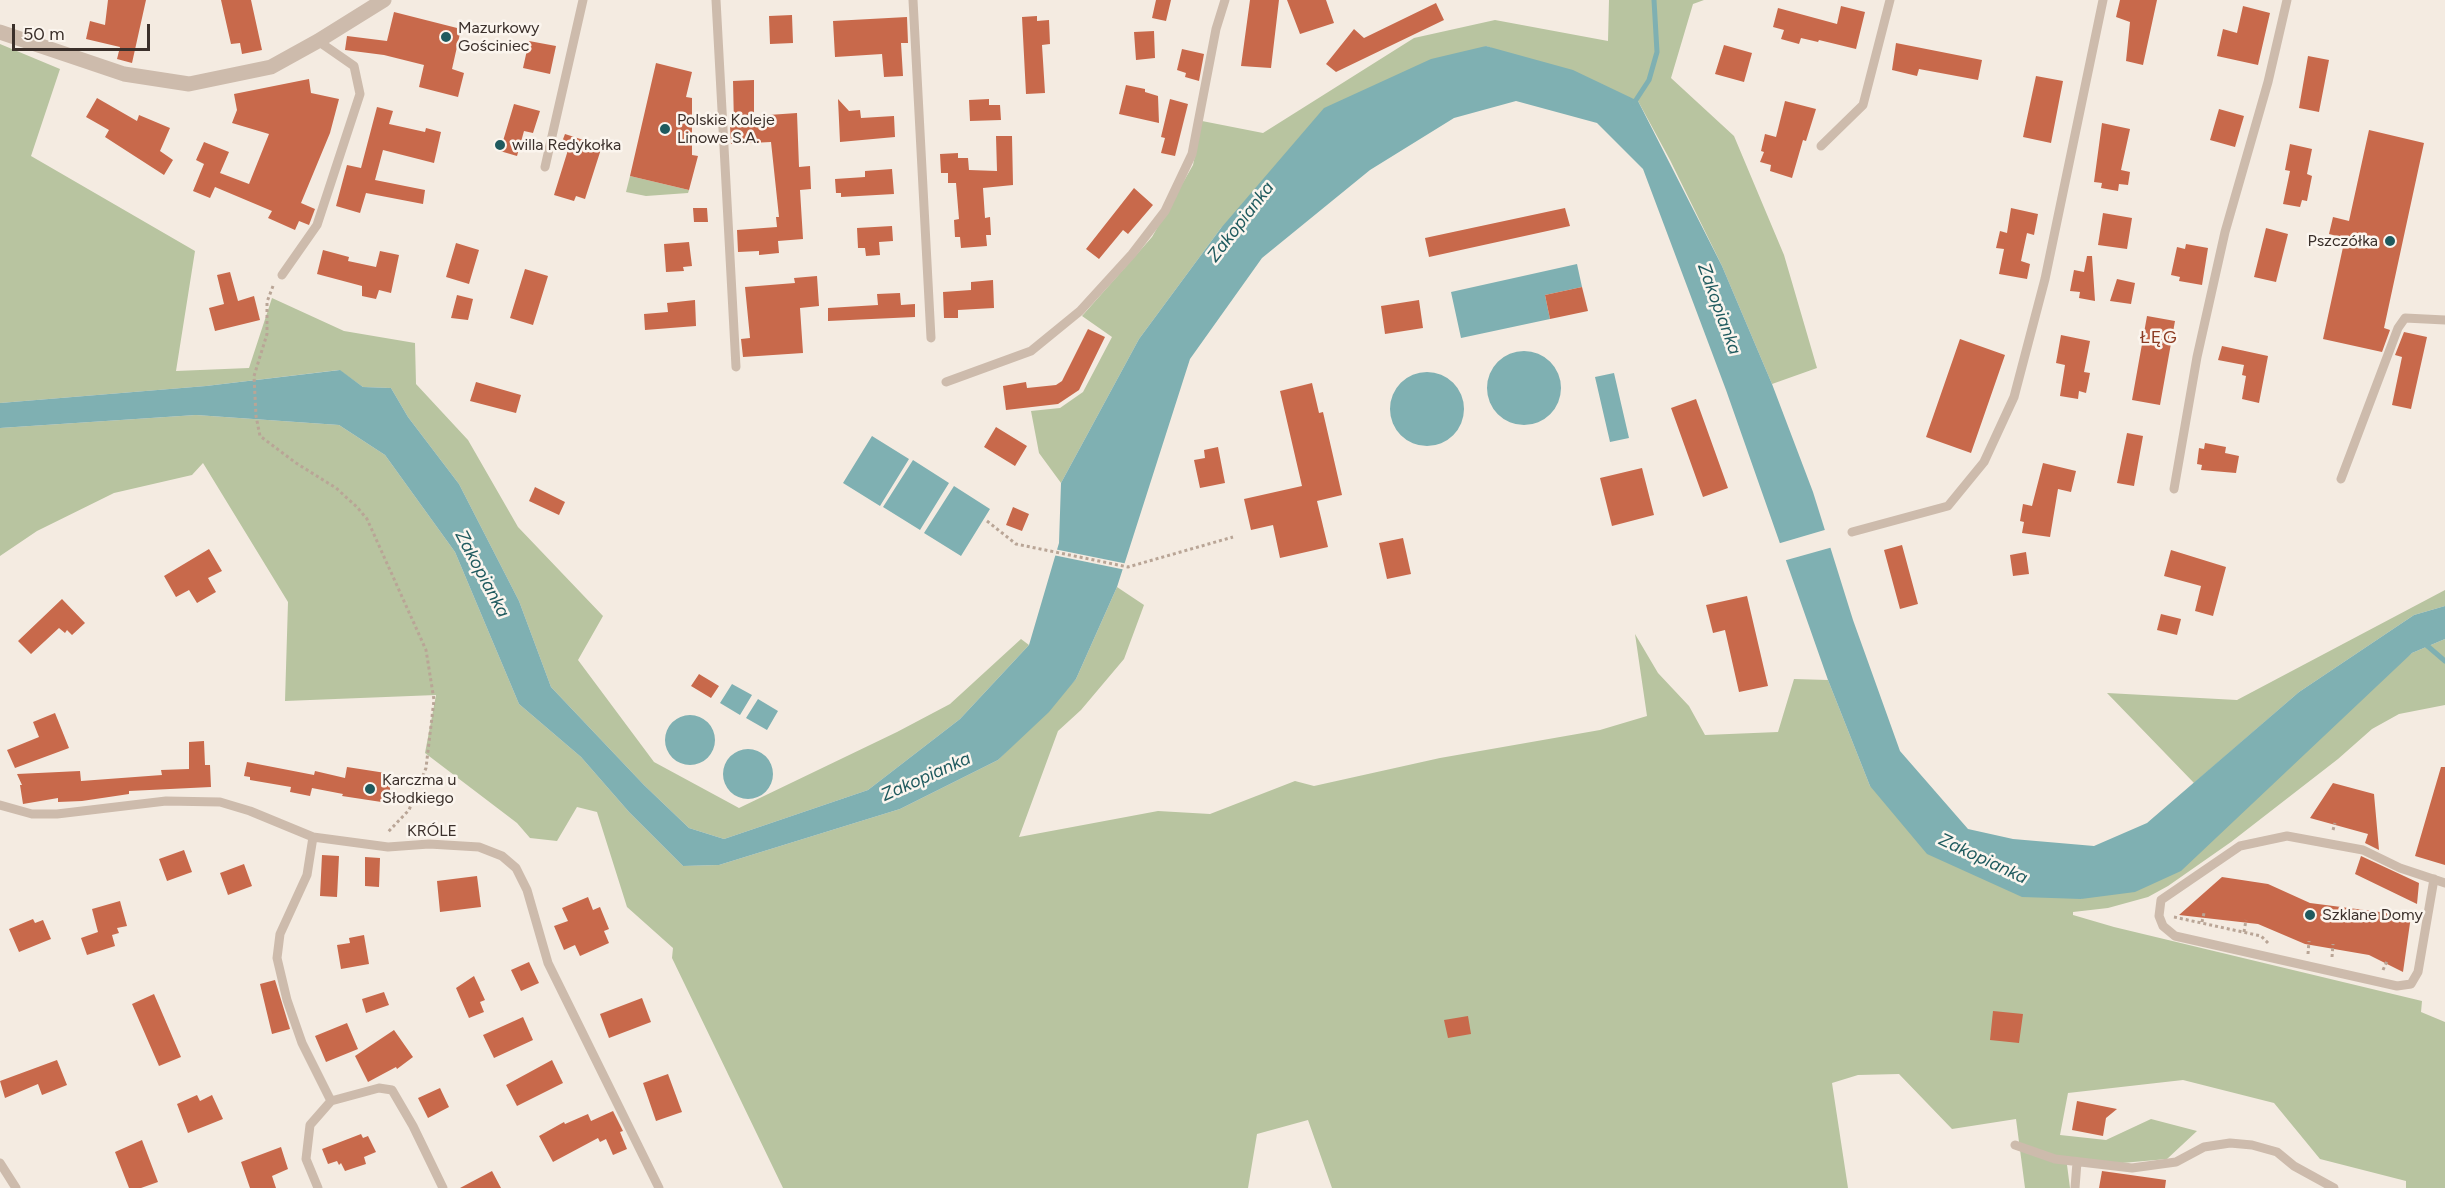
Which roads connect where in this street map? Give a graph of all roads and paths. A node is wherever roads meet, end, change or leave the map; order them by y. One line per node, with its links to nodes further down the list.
1 (384, 0): 10 (street)
2 (583, 0): 12 (lane)
3 (716, 0): 16 (lane)
4 (913, 0): 15 (lane)
5 (1226, 0): 17 (lane)
6 (1890, 0): 11 (lane)
7 (2103, 0): 21 (lane)
8 (2287, 0): 19 (lane)
9 (0, 32): 10 (street)
10 (318, 41): 13 (lane)
11 (1821, 146)
12 (545, 167)
13 (282, 275): 25 (path)
14 (2445, 320): 18 (lane)
15 (931, 338)
16 (736, 367)
17 (946, 382)
18 (2341, 479)
19 (2174, 489)
20 (987, 521): 22 (path)
21 (1852, 532)
22 (1233, 537)
23 (0, 805): 24 (lane, KRÓLE)
24 (313, 837): 25 (lane, KRÓLE); 36 (lane)
25 (377, 846): 43 (lane, KRÓLE)
26 (2434, 879): 26 (lane); 27 (lane)
27 (2445, 883)
28 (2204, 913): 30 (path)
29 (2246, 920): 31 (path)
30 (2202, 922)
31 (2244, 932)
32 (2309, 941): 34 (path)
33 (2333, 944): 35 (path)
34 (2307, 956)
35 (2331, 961)
36 (331, 1101): 41 (lane); 42 (lane)
37 (2015, 1145): 38 (lane)
38 (2078, 1162): 44 (lane); 45 (lane)
39 (0, 1163): 40 (lane)
40 (16, 1188)
41 (318, 1188)
42 (443, 1188)
43 (659, 1188)
44 (2075, 1188)
45 (2334, 1188)

